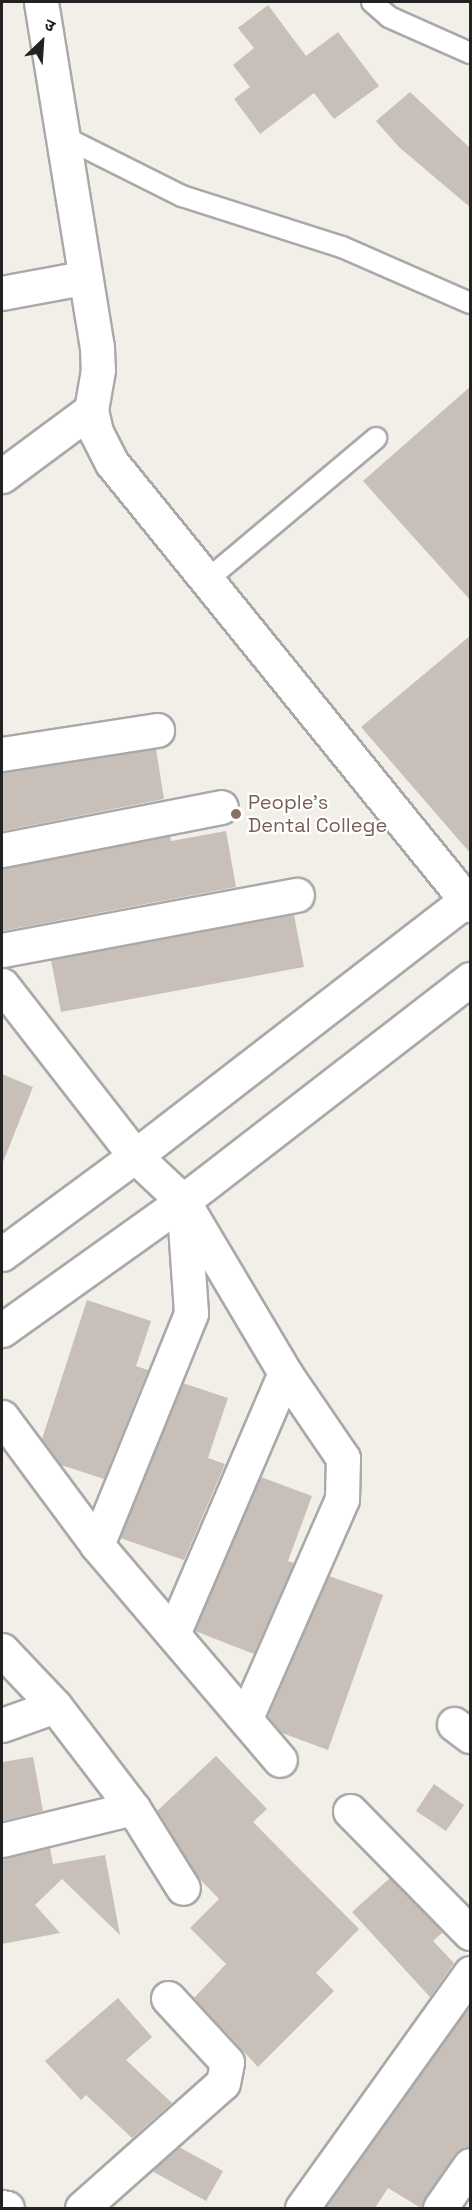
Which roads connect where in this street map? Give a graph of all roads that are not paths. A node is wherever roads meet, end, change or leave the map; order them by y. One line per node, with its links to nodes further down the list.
1 (41, 2): 4 (street)
2 (372, 2): 3 (lane)
3 (471, 52)
4 (62, 136): 5 (street); 7 (lane)
5 (83, 278): 6 (street); 8 (street)
6 (2, 293)
7 (471, 303)
8 (91, 410): 10 (street); 11 (street)
9 (376, 438): 11 (lane)
10 (2, 476)
11 (207, 580): 17 (street)
12 (157, 730): 13 (street)
13 (2, 754)
14 (221, 807): 15 (street)
15 (2, 850)
16 (297, 895): 18 (street)
17 (469, 900): 21 (street)
18 (2, 950)
19 (471, 979): 22 (street)
20 (2, 988): 21 (street)
21 (135, 1156): 22 (street); 23 (street)
22 (183, 1202): 24 (street); 25 (street); 27 (street)
23 (2, 1254)
24 (2, 1330)
25 (285, 1373): 28 (street); 31 (street)
26 (2, 1417): 27 (street)
27 (97, 1545): 28 (street)
28 (173, 1634): 31 (street)
29 (2, 1650): 30 (street)
30 (55, 1706): 32 (street); 34 (street)
31 (246, 1718): 33 (street)
32 (2, 1725)
33 (280, 1760)
34 (133, 1808): 36 (street); 37 (street)
35 (350, 1811): 38 (street)
36 (2, 1840)
37 (183, 1888)
38 (471, 1933)
39 (471, 1973): 45 (street)
40 (168, 1998): 44 (street)
41 (471, 2165): 46 (street)
42 (2, 2207): 43 (street)
43 (8, 2208)
44 (82, 2208)
45 (302, 2208)
46 (440, 2208)

